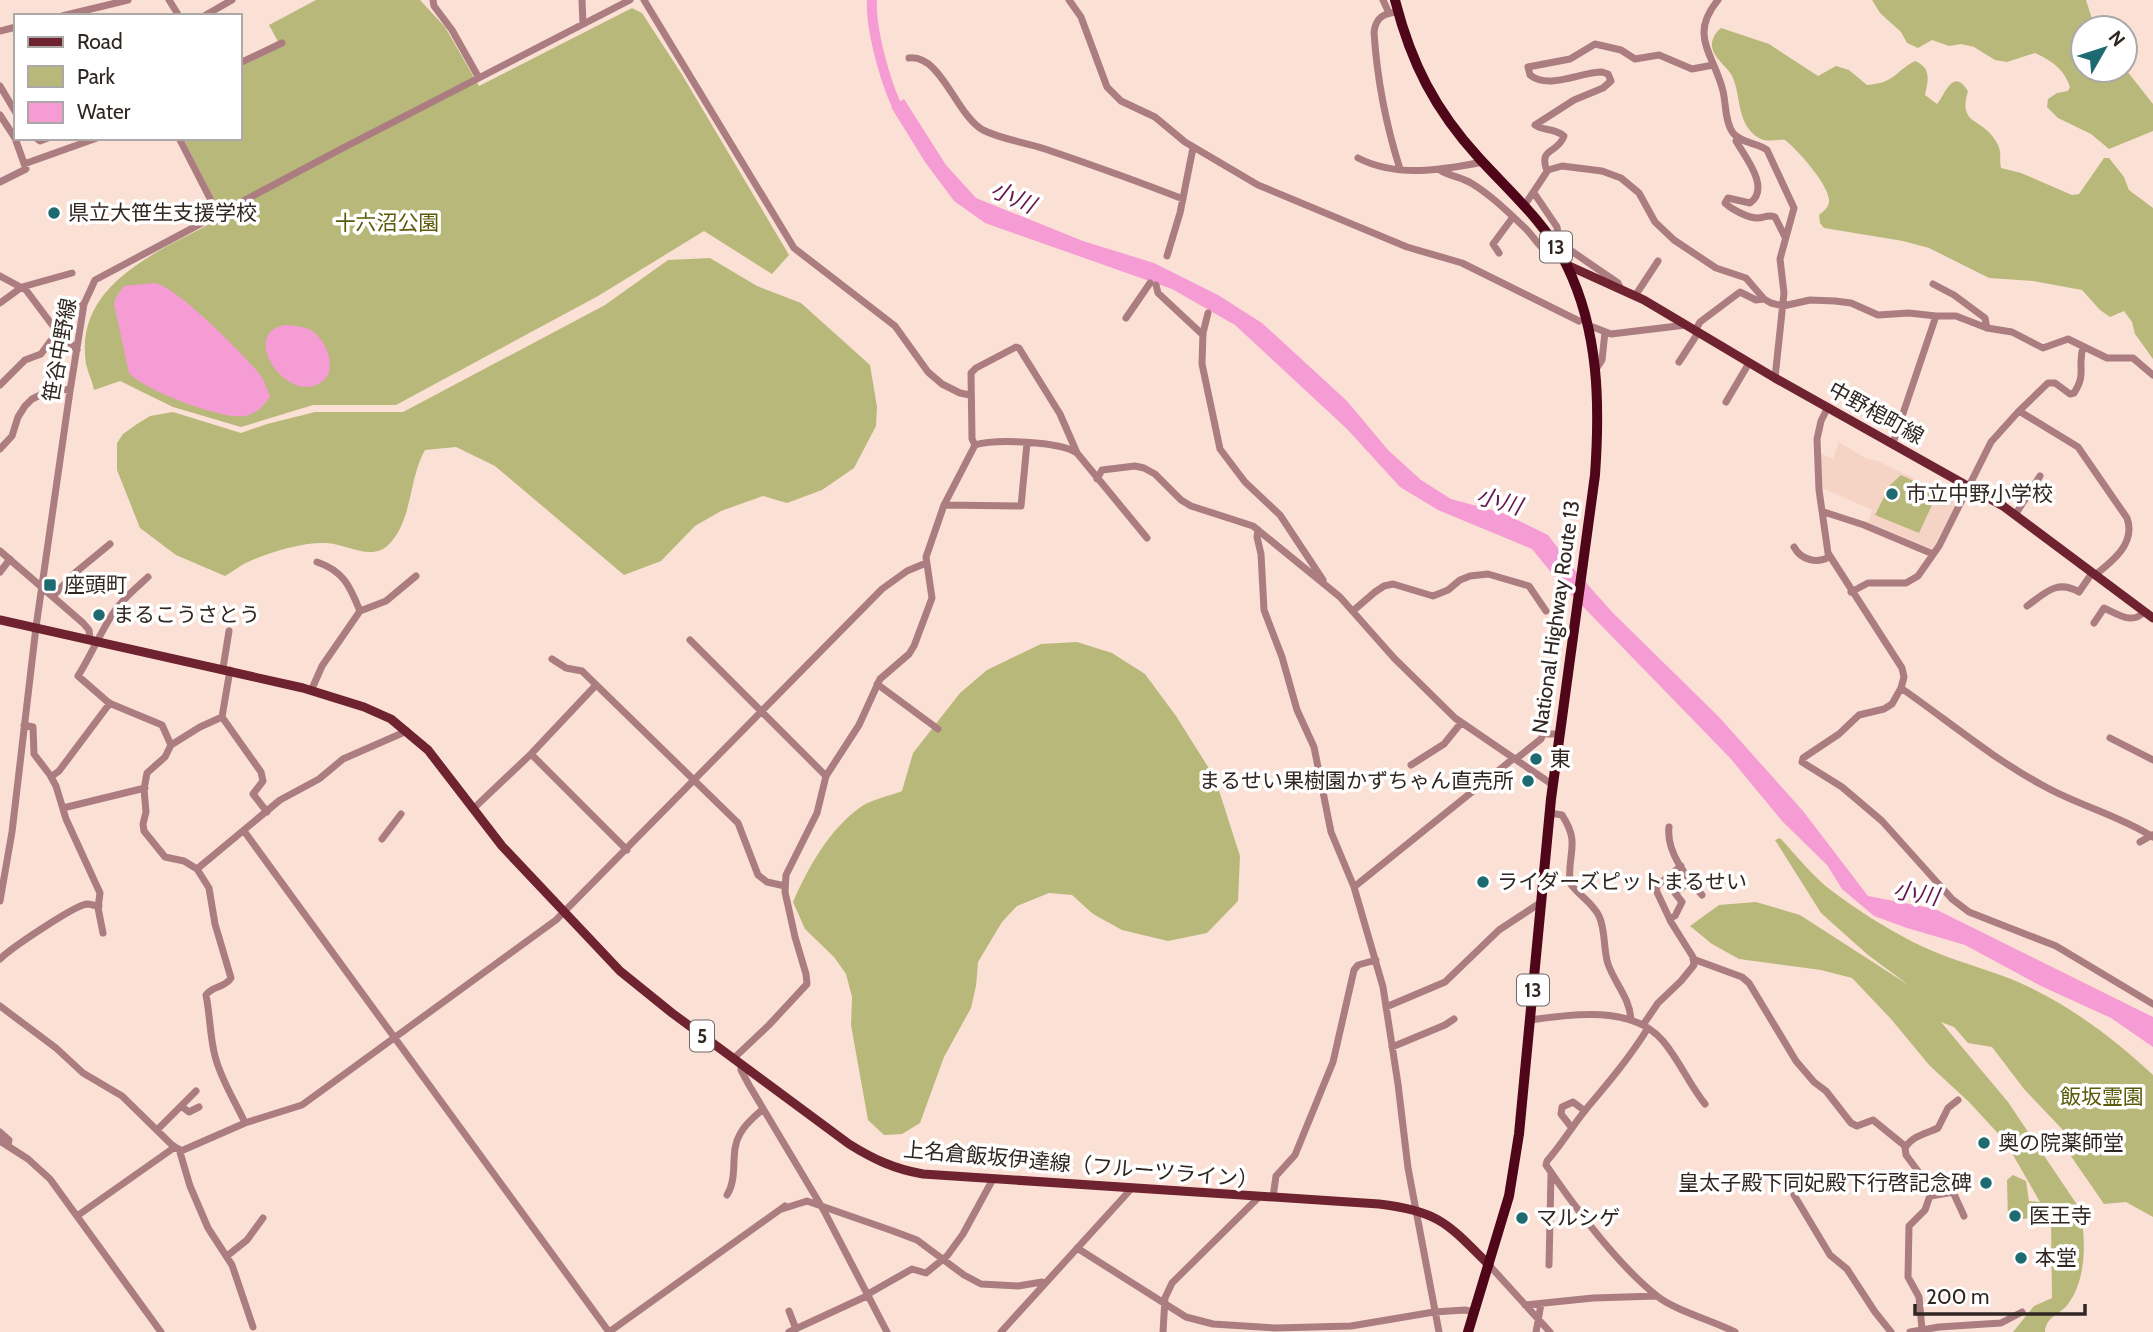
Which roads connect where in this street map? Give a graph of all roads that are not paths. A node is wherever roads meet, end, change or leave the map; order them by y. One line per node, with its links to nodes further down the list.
1 (128, 0): 12 (street)
2 (232, 0): 13 (street)
3 (433, 0): 19 (street)
4 (582, 0): 14 (street)
5 (630, 0): 14 (street, 笹谷中野線)
6 (643, 0): 79 (street)
7 (1069, 0): 28 (street)
8 (1382, 0): 11 (street)
9 (1395, 0): 11 (highway, National Highway Route 13 / 13)
10 (1718, 0): 18 (street)
11 (1394, 13): 30 (highway, National Highway Route 13 / 13); 32 (street)
12 (70, 14)
13 (208, 14)
14 (583, 24): 19 (street, 笹谷中野線)
15 (282, 43): 17 (street)
16 (909, 58): 37 (street)
17 (242, 62)
18 (1713, 65): 24 (street); 34 (street)
19 (479, 79): 39 (street, 笹谷中野線)
20 (0, 86): 21 (street)
21 (14, 110)
22 (0, 115): 23 (street)
23 (14, 136)
24 (1737, 137): 41 (street); 41 (street)
25 (16, 140): 31 (street)
26 (91, 140): 31 (street)
27 (180, 140): 39 (street)
28 (1193, 148): 37 (street); 60 (street)
29 (1358, 158): 32 (street)
30 (1483, 162): 33 (street); 38 (highway, National Highway Route 13 / 13)
31 (24, 164): 35 (street)
32 (1400, 169): 33 (street)
33 (1440, 170): 40 (street)
34 (1547, 171): 36 (street); 53 (street)
35 (0, 182)
36 (1534, 193): 38 (street); 51 (street)
37 (1183, 199): 44 (street)
38 (1524, 206): 43 (highway, National Highway Route 13 / 13)
39 (218, 214): 55 (street, 笹谷中野線)
40 (1513, 217): 42 (street); 43 (street)
41 (1785, 237): 56 (street)
42 (1499, 254)
43 (1560, 254): 46 (highway, National Highway Route 13 / 13)
44 (1167, 256)
45 (1659, 263): 52 (street)
46 (1567, 265): 51 (main road, 中野梍町線); 74 (highway, National Highway Route 13 / 13)
47 (72, 273): 50 (street)
48 (0, 276): 50 (street)
49 (1933, 285): 63 (street)
50 (22, 287): 54 (street); 64 (street)
51 (1621, 289): 52 (main road, 中野梍町線)
52 (1637, 296): 61 (main road, 中野梍町線)
53 (1764, 299): 56 (street); 67 (street)
54 (0, 303)
55 (83, 305): 64 (street); 71 (street, 笹谷中野線)
56 (1783, 306): 58 (street); 76 (street)
57 (1208, 313): 68 (street)
58 (1936, 316): 63 (street); 84 (street)
59 (1126, 318): 68 (street)
60 (1579, 321)
61 (1686, 325): 65 (street); 67 (main road, 中野梍町線)
62 (1592, 327): 66 (street)
63 (1987, 328): 70 (street)
64 (57, 331): 71 (street); 77 (street)
65 (1646, 331): 66 (street); 69 (street)
66 (1605, 332): 74 (street)
67 (1697, 332): 72 (street); 73 (main road, 中野梍町線)
68 (1203, 335): 108 (street)
69 (1641, 342)
70 (2083, 347): 75 (street); 82 (street)
71 (77, 350): 78 (street, 笹谷中野線)
72 (1679, 362)
73 (1749, 363): 76 (main road, 中野梍町線); 80 (street)
74 (1595, 369): 137 (highway, National Highway Route 13 / 13)
75 (2153, 375)
76 (1775, 378): 81 (main road, 中野梍町線)
77 (0, 385)
78 (70, 391): 86 (street); 109 (street, 笹谷中野線)
79 (970, 395): 85 (street); 87 (street)
80 (1726, 402)
81 (1828, 407): 84 (main road, 中野梍町線); 92 (street)
82 (2019, 411): 90 (street); 105 (street)
83 (1027, 443): 85 (street); 87 (street); 91 (street)
84 (1892, 443): 90 (main road, 中野梍町線)
85 (975, 445): 91 (street)
86 (0, 449)
87 (1077, 453): 89 (street)
88 (2040, 476): 93 (street)
89 (1097, 479): 94 (street); 95 (street)
90 (1968, 485): 93 (main road, 中野梍町線); 99 (street)
91 (944, 505): 103 (street)
92 (1824, 512): 99 (street); 100 (street)
93 (2015, 515): 105 (main road, 中野梍町線)
94 (1258, 530): 108 (street); 164 (street)
95 (1147, 538)
96 (110, 544): 111 (street)
97 (1794, 547): 100 (street)
98 (0, 551): 101 (street)
99 (1933, 554): 110 (street)
100 (1829, 557): 110 (street)
101 (10, 559): 104 (street); 109 (street)
102 (317, 562): 114 (street)
103 (926, 563): 126 (street); 131 (street)
104 (0, 572)
105 (2094, 574): 112 (street); 116 (main road, 中野梍町線)
106 (416, 576): 114 (street)
107 (148, 577): 122 (street)
108 (1324, 584): 113 (street)
109 (42, 585): 111 (street); 120 (street, 笹谷中野線)
110 (1851, 592): 128 (street)
111 (54, 595): 122 (street)
112 (2027, 606)
113 (1354, 610): 115 (street); 133 (street)
114 (360, 611): 129 (street)
115 (1546, 611)
116 (2144, 612): 117 (main road, 中野梍町線); 119 (street)
117 (2153, 618)
118 (0, 620): 120 (main road, 上名倉飯坂伊達線（フルーツライン） / 5)
119 (2094, 623)
120 (36, 627): 122 (main road, 上名倉飯坂伊達線（フルーツライン） / 5); 134 (street, 笹谷中野線)
121 (229, 631): 125 (street)
122 (93, 640): 125 (main road, 上名倉飯坂伊達線（フルーツライン） / 5); 130 (street)
123 (690, 640): 131 (street)
124 (552, 659): 127 (street)
125 (226, 669): 129 (main road, 上名倉飯坂伊達線（フルーツライン） / 5); 132 (street)
126 (877, 684): 135 (street); 144 (street)
127 (596, 685): 140 (street); 146 (street)
128 (1901, 688): 156 (street); 175 (street)
129 (311, 691): 136 (main road, 上名倉飯坂伊達線（フルーツライン） / 5)
130 (110, 703): 139 (street); 145 (street)
131 (762, 712): 144 (street); 146 (street)
132 (222, 717): 139 (street); 151 (street)
133 (1461, 723): 141 (street); 143 (street)
134 (24, 725): 145 (street); 166 (street, 笹谷中野線)
135 (938, 729)
136 (407, 731): 150 (main road, 上名倉飯坂伊達線（フルーツライン） / 5); 151 (street)
137 (1559, 734): 141 (street); 147 (highway, National Highway Route 13 / 13)
138 (2110, 738): 142 (street)
139 (171, 745): 148 (street)
140 (531, 754): 150 (street); 159 (street)
141 (1515, 759): 147 (street); 164 (street)
142 (2153, 760)
143 (1411, 765)
144 (826, 776): 163 (street)
145 (51, 777): 149 (street)
146 (695, 780): 159 (street); 163 (street)
147 (1553, 785): 152 (highway, National Highway Route 13 / 13)
148 (145, 788): 149 (street); 161 (street)
149 (63, 808): 168 (street)
150 (473, 809): 169 (main road, 上名倉飯坂伊達線（フルーツライン） / 5)
151 (267, 812): 155 (street)
152 (1550, 813): 167 (highway, National Highway Route 13 / 13); 180 (street)
153 (401, 814): 157 (street)
154 (1669, 827): 160 (street)
155 (244, 831): 161 (street); 182 (street)
156 (2152, 836): 158 (street)
157 (382, 839)
158 (2140, 842)
159 (627, 850): 169 (street)
160 (1681, 866): 162 (street); 170 (street)
161 (197, 869): 192 (street)
162 (1690, 881): 165 (street); 170 (street)
163 (785, 886): 184 (street)
164 (1354, 887): 174 (street)
165 (1702, 895)
166 (0, 901)
167 (1540, 903): 177 (street); 179 (highway, National Highway Route 13 / 13)
168 (99, 906): 171 (street); 172 (street)
169 (564, 914): 182 (street); 184 (main road, 上名倉飯坂伊達線（フルーツライン） / 5)
170 (1669, 918): 173 (street)
171 (103, 933)
172 (0, 958)
173 (1693, 959): 181 (street); 197 (street)
174 (1376, 960): 177 (street); 206 (street)
175 (2153, 1004)
176 (0, 1006): 194 (street)
177 (1386, 1007): 183 (street)
178 (1454, 1019): 183 (street)
179 (1530, 1020): 180 (street); 217 (highway, National Highway Route 13 / 13)
180 (1631, 1020): 181 (street)
181 (1646, 1026): 187 (street); 191 (street)
182 (395, 1038): 192 (street); 236 (street)
183 (1392, 1047): 210 (street)
184 (737, 1062): 190 (street); 200 (main road, 上名倉飯坂伊達線（フルーツライン） / 5)
185 (195, 1091): 188 (street)
186 (1958, 1100): 197 (street)
187 (1705, 1104)
188 (181, 1105): 189 (street); 194 (street)
189 (199, 1107)
190 (763, 1108): 202 (street); 208 (street)
191 (1585, 1111): 193 (street); 193 (street)
192 (245, 1123): 198 (street)
193 (1572, 1128): 199 (street)
194 (157, 1130): 198 (street)
195 (0, 1132): 196 (street)
196 (4, 1143): 211 (street)
197 (1905, 1146): 205 (street)
198 (177, 1148): 211 (street); 215 (street)
199 (1551, 1172): 218 (street); 221 (street)
200 (993, 1179): 201 (main road, 上名倉飯坂伊達線（フルーツライン） / 5); 216 (street)
201 (1132, 1188): 204 (main road, 上名倉飯坂伊達線（フルーツライン） / 5); 214 (street)
202 (727, 1195)
203 (1794, 1195): 245 (street)
204 (1260, 1196): 206 (main road, 上名倉飯坂伊達線（フルーツライン） / 5); 223 (street)
205 (1931, 1196): 212 (street); 234 (street)
206 (1273, 1197): 210 (main road, 上名倉飯坂伊達線（フルーツライン） / 5)
207 (791, 1201): 209 (street)
208 (820, 1204): 209 (street); 216 (street); 220 (street)
209 (782, 1209): 236 (street)
210 (1417, 1210): 217 (main road, 上名倉飯坂伊達線（フルーツライン） / 5); 226 (street)
211 (77, 1216): 235 (street)
212 (1964, 1216)
213 (263, 1218): 215 (street)
214 (1077, 1248): 219 (street); 223 (street)
215 (227, 1255): 230 (street)
216 (943, 1259): 219 (street); 220 (street)
217 (1489, 1265): 224 (street); 227 (highway, National Highway Route 13 / 13)
218 (1549, 1265)
219 (1045, 1283): 238 (street)
220 (869, 1295): 233 (street); 237 (street)
221 (1656, 1296): 222 (street); 244 (street)
222 (1541, 1304): 224 (street); 229 (street)
223 (1165, 1305): 231 (street); 232 (street)
224 (1525, 1305): 229 (street)
225 (789, 1311): 233 (street)
226 (1434, 1311): 227 (street); 232 (street); 240 (street)
227 (1474, 1312): 241 (highway, National Highway Route 13 / 13)
228 (2022, 1312): 234 (street)
229 (1538, 1320): 242 (street); 243 (street)
230 (253, 1326)
231 (1163, 1329): 239 (street)
232 (1310, 1329)
233 (793, 1330)
234 (1924, 1330): 246 (street)
235 (161, 1332)
236 (609, 1332)
237 (887, 1332)
238 (1002, 1332)
239 (1172, 1332)
240 (1439, 1332)
241 (1468, 1332)
242 (1536, 1332)
243 (1550, 1332)
244 (1735, 1332)
245 (1891, 1332)
246 (1910, 1332)

